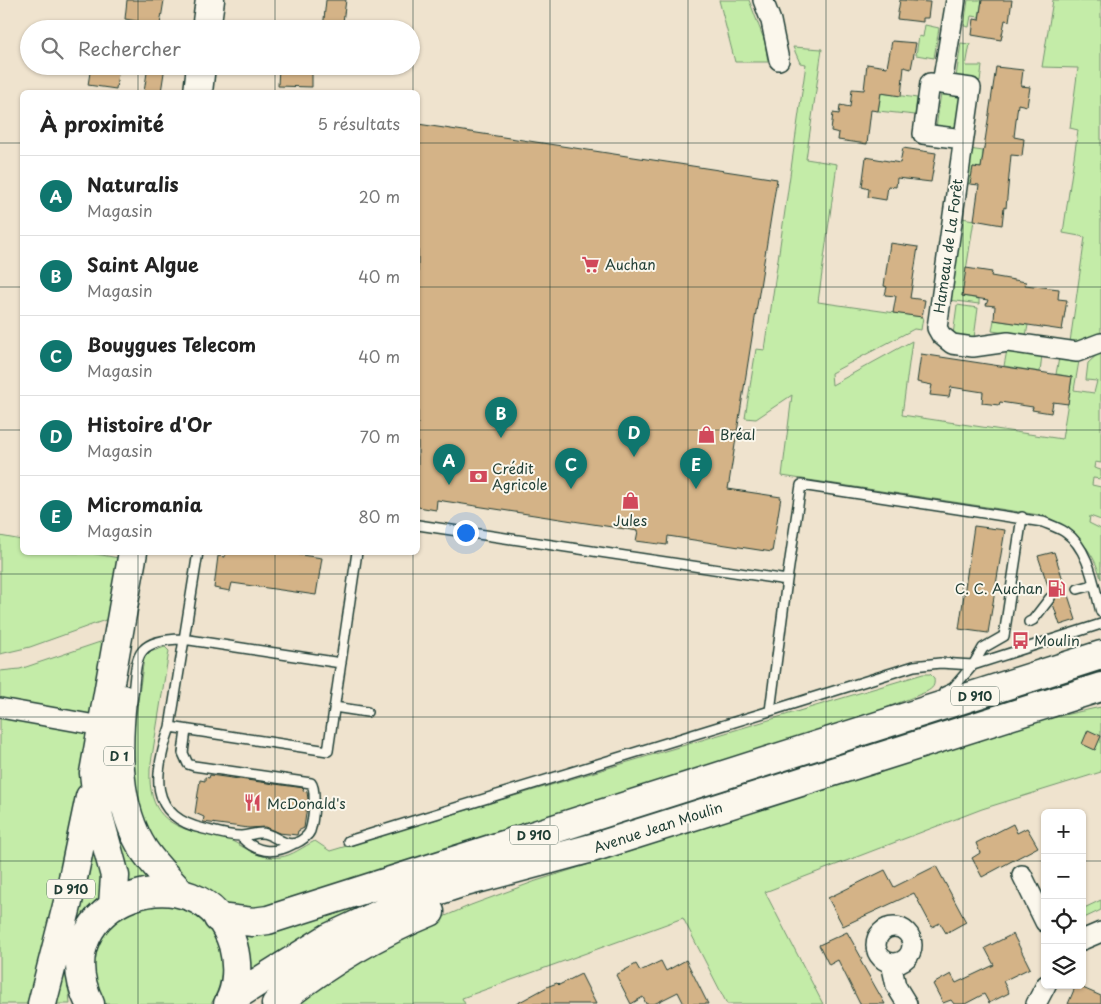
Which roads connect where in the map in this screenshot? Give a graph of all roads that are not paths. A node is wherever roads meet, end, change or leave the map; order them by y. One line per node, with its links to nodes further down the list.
1 (210, 0): 4 (main road)
2 (763, 0): 5 (street)
3 (956, 0): 7 (street)
4 (207, 20)
5 (779, 60)
6 (200, 75): 8 (main road)
7 (942, 84): 9 (street, Hameau de La Forêt); 9 (street)
8 (198, 90)
9 (962, 139): 10 (street, Hameau de La Forêt)
10 (1101, 343)
11 (1022, 517): 16 (lane); 17 (lane); 25 (lane)
12 (420, 525): 16 (lane)
13 (133, 555): 20 (main road, D 1)
14 (198, 555): 26 (lane)
15 (357, 555): 28 (lane)
16 (787, 580): 33 (lane)
17 (1093, 585): 18 (lane); 21 (lane)
18 (1078, 589)
19 (1050, 598): 22 (lane)
20 (126, 600): 35 (main road, D 1); 40 (main road, D 1)
21 (1101, 612)
22 (1029, 622)
23 (1101, 624): 29 (lane)
24 (1015, 630): 25 (lane)
25 (1004, 636): 29 (lane)
26 (183, 639): 28 (lane); 36 (lane); 40 (lane)
27 (1101, 655): 38 (main road, Avenue Jean Moulin / D 910)
28 (341, 663): 31 (lane)
29 (973, 665): 33 (lane); 38 (lane)
30 (1101, 687): 44 (main road, Avenue Jean Moulin / D 910)
31 (334, 707): 34 (lane); 37 (lane)
32 (0, 708): 35 (street)
33 (770, 711): 42 (lane)
34 (367, 712)
35 (102, 726): 39 (main road, D 1)
36 (170, 727): 37 (lane); 41 (lane)
37 (186, 730): 43 (lane)
38 (849, 736): 49 (main road, Avenue Jean Moulin / D 910)
39 (94, 773): 47 (main road, D 1); 56 (main road, D 910)
40 (121, 780): 46 (main road, D 1)
41 (240, 836): 43 (lane); 43 (lane)
42 (348, 840)
43 (295, 843)
44 (592, 848): 55 (main road, Avenue Jean Moulin / D 910); 57 (main road, D 910)
45 (1022, 875): 48 (street)
46 (182, 894): 47 (main road); 49 (main road)
47 (113, 905): 54 (main road)
48 (1041, 914)
49 (218, 918): 55 (main road)
50 (1101, 932): 51 (street)
51 (1086, 938)
52 (892, 963): 58 (street)
53 (1044, 989): 59 (street)
54 (85, 1000)
55 (229, 1002)
56 (42, 1004)
57 (276, 1004)
58 (907, 1004)
59 (1036, 1004)

